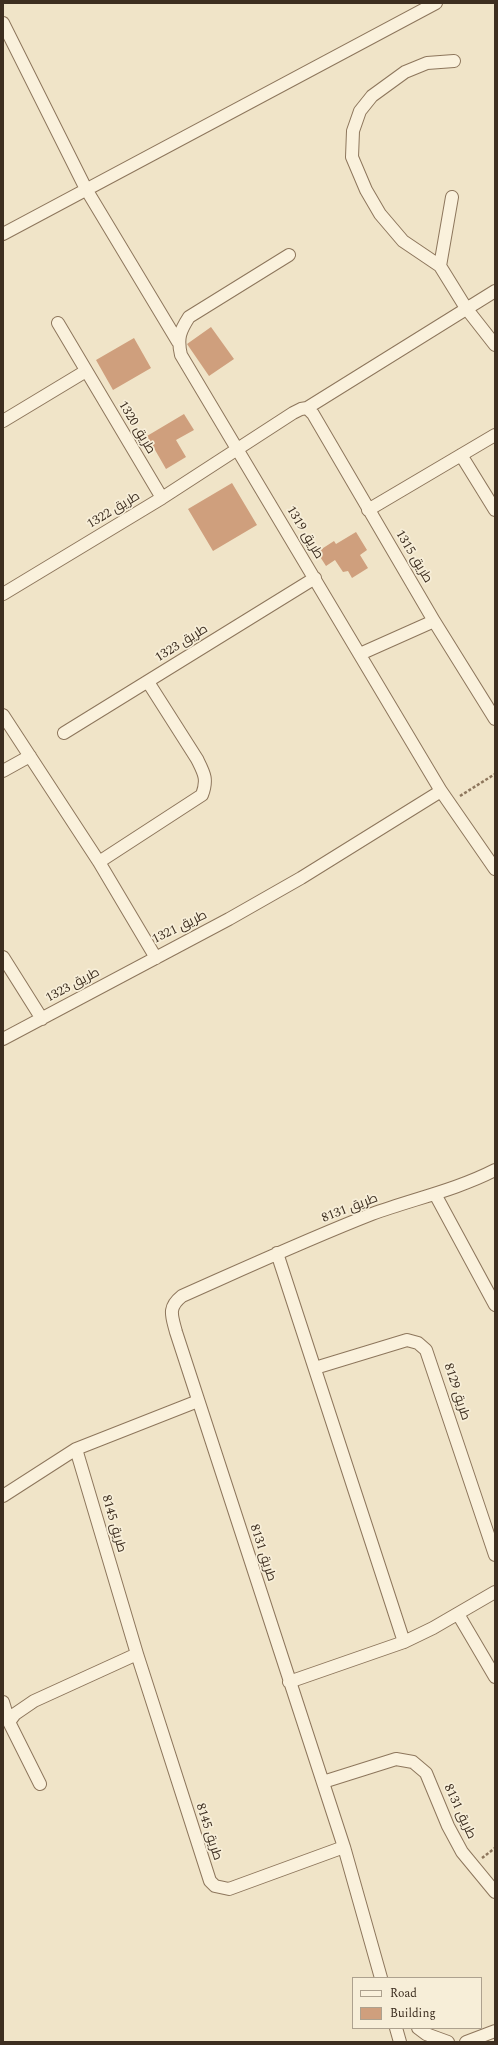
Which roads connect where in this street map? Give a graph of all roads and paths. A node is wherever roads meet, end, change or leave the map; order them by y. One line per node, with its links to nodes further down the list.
1 (436, 3): 4 (street)
2 (3, 23): 4 (street, طريق 1319)
3 (454, 61): 8 (street)
4 (86, 189): 6 (street); 12 (street, طريق 1319)
5 (452, 197): 8 (street)
6 (3, 234)
7 (289, 255): 12 (street)
8 (440, 266): 10 (street)
9 (495, 291): 10 (street, طريق 1322)
10 (466, 308): 13 (street); 15 (street, طريق 1322)
11 (58, 323): 14 (street, طريق 1320)
12 (178, 342): 18 (street, طريق 1319)
13 (495, 346)
14 (86, 371): 16 (street); 20 (street, طريق 1320)
15 (307, 408): 18 (street, طريق 1322); 21 (street, طريق 1315)
16 (3, 421)
17 (495, 435): 19 (street)
18 (237, 448): 20 (street, طريق 1322); 23 (street, طريق 1319)
19 (461, 455): 21 (street); 22 (street)
20 (162, 498): 24 (street, طريق 1322)
21 (368, 510): 25 (street, طريق 1315)
22 (495, 510)
23 (315, 578): 26 (street, طريق 1319); 27 (street, طريق 1323)
24 (3, 594)
25 (434, 621): 26 (street); 29 (street, طريق 1315)
26 (360, 654): 34 (street, طريق 1319)
27 (148, 682): 30 (street, طريق 1323); 36 (street)
28 (3, 715): 31 (street, طريق 1321)
29 (495, 719)
30 (64, 733)
31 (30, 756): 32 (street); 36 (street, طريق 1321)
32 (3, 771)
33 (495, 774): 35 (path)
34 (441, 791): 35 (street, طريق 1319); 39 (street, طريق 1321)
35 (449, 803): 37 (street, طريق 1319)
36 (99, 862): 39 (street, طريق 1321)
37 (492, 864)
38 (3, 957): 40 (street)
39 (156, 958): 40 (street, طريق 1323)
40 (42, 1019): 41 (street, طريق 1323)
41 (3, 1039)
42 (495, 1170): 43 (street, طريق 8131)
43 (435, 1194): 44 (street, طريق 8131); 45 (street)
44 (277, 1253): 46 (street); 47 (street, طريق 8131)
45 (495, 1305)
46 (314, 1368): 50 (street, طريق 8129); 53 (street)
47 (198, 1401): 48 (street); 56 (street, طريق 8131)
48 (76, 1449): 49 (street); 54 (street, طريق 8145)
49 (3, 1496)
50 (495, 1555)
51 (495, 1592): 52 (street)
52 (458, 1614): 53 (street); 55 (street)
53 (404, 1642): 56 (street)
54 (137, 1654): 58 (street); 61 (street, طريق 8145)
55 (495, 1677)
56 (289, 1682): 59 (street, طريق 8131)
57 (3, 1702): 58 (street)
58 (9, 1722): 60 (street)
59 (323, 1782): 61 (street, طريق 8131); 62 (street, طريق 8131)
60 (40, 1784)
61 (344, 1847): 63 (street, طريق 8131)
62 (495, 1892)
63 (381, 1977)
64 (396, 2029): 67 (street)
65 (419, 2029): 68 (street)
66 (495, 2031): 69 (street)
67 (400, 2042)
68 (448, 2042)
69 (466, 2042)

